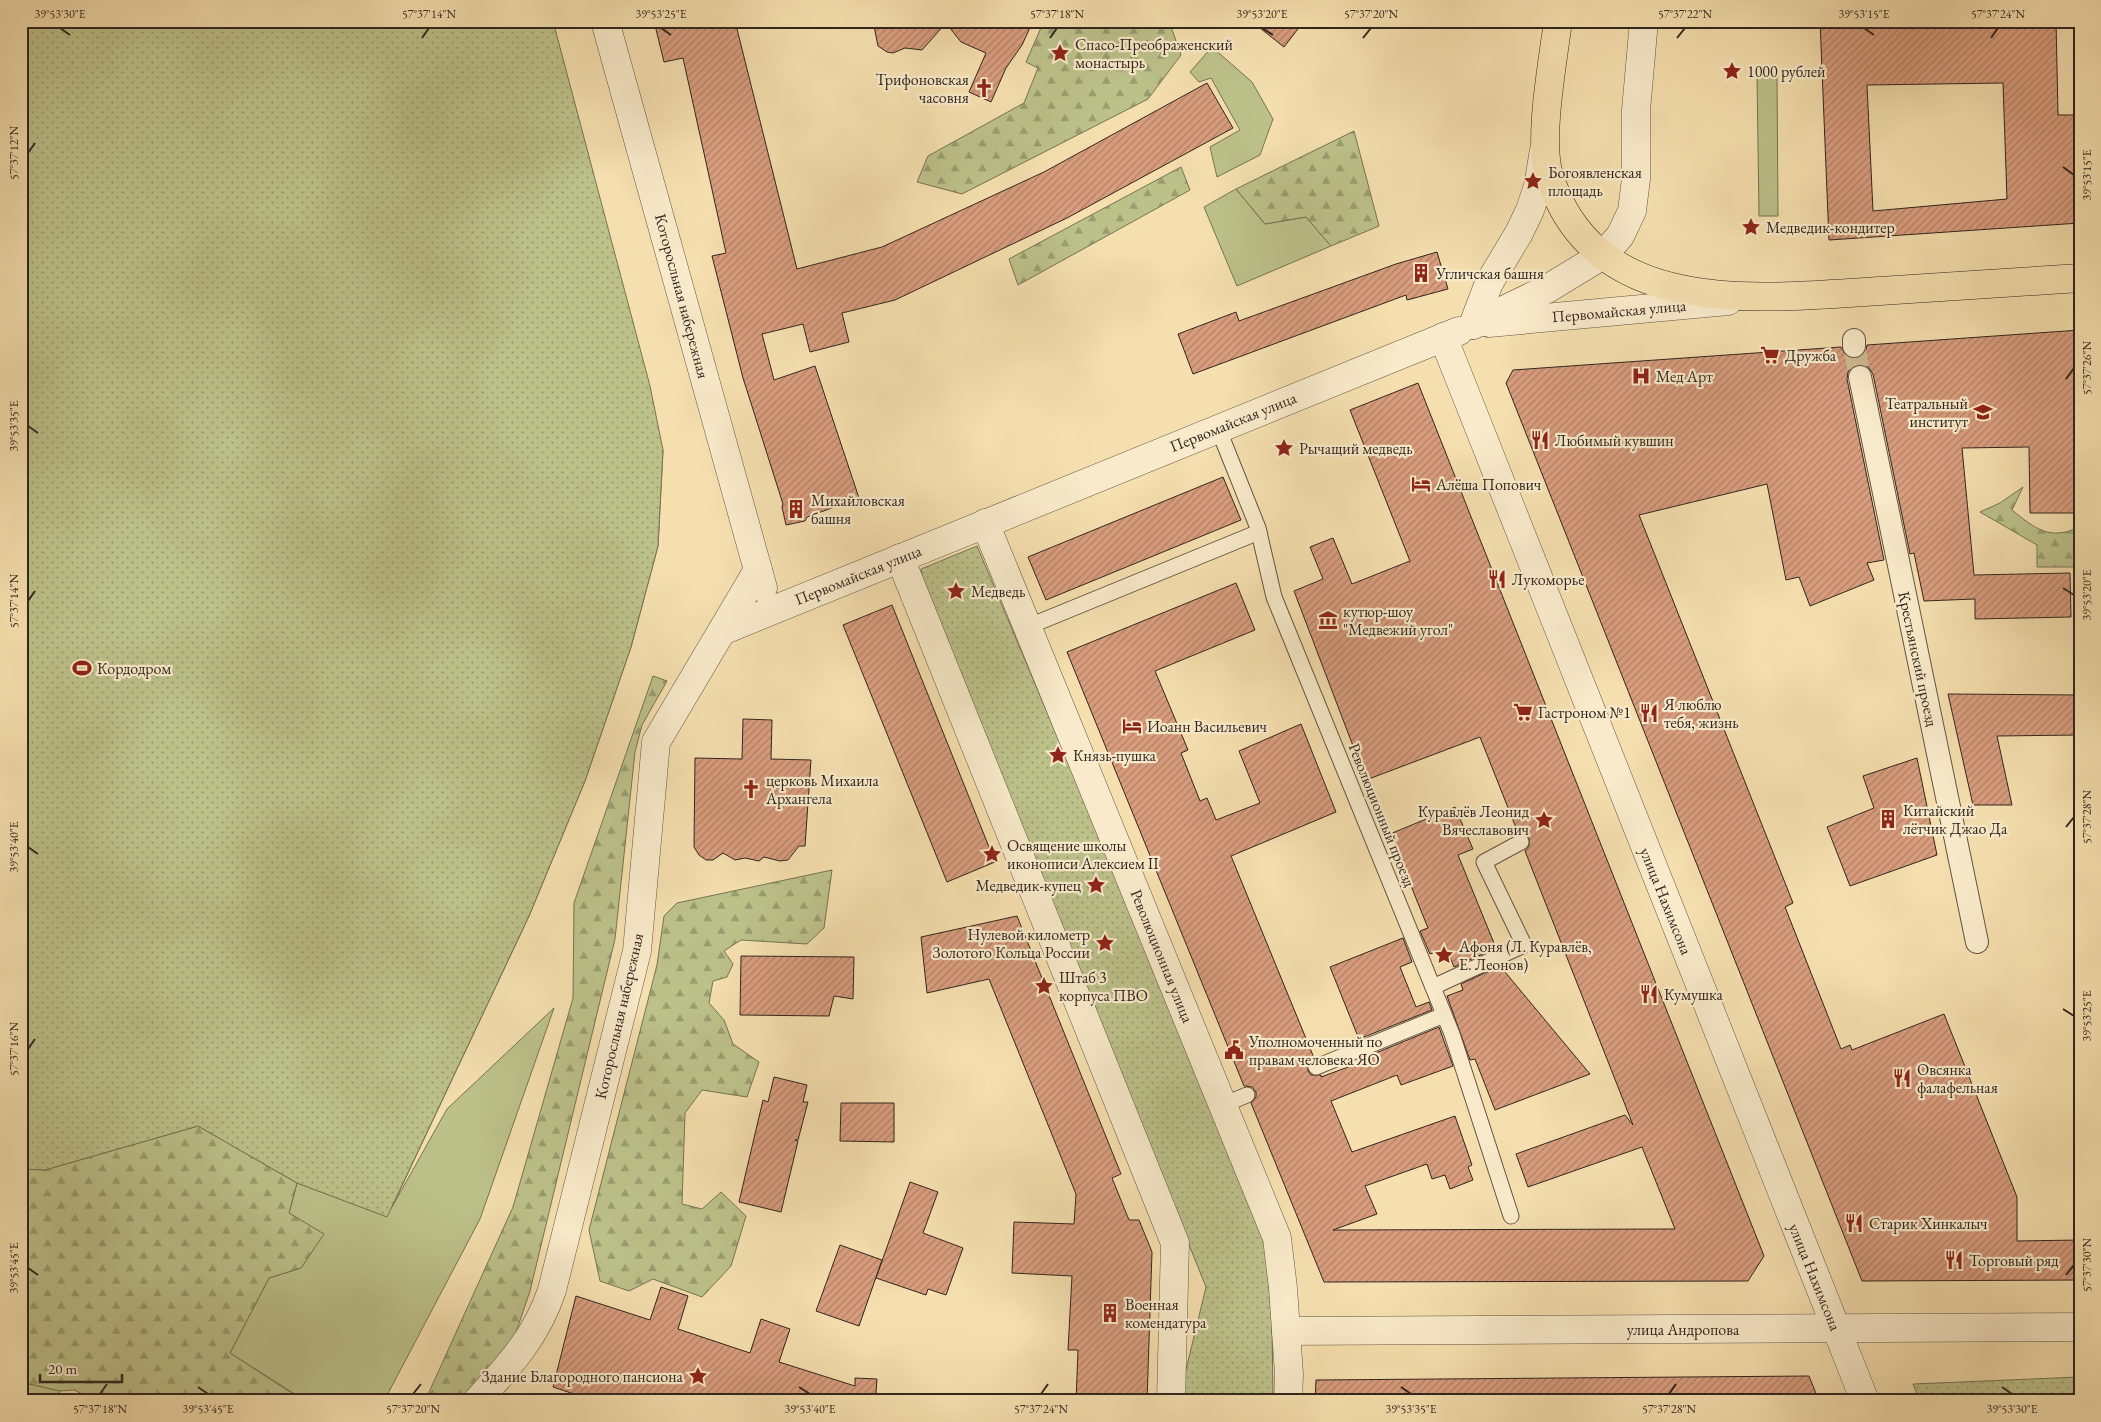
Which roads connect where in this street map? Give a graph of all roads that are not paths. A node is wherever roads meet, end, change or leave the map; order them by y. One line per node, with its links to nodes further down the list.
1 (606, 21): 16 (street, Которосльная набережная)
2 (1558, 21): 4 (main road)
3 (1644, 21): 5 (street)
4 (1544, 150): 5 (main road); 8 (street)
5 (1603, 255): 7 (main road, Первомайская улица); 8 (street)
6 (2080, 278): 7 (main road, Первомайская улица)
7 (1766, 298): 8 (street, Первомайская улица)
8 (1473, 325): 9 (street, Первомайская улица); 11 (street, улица Нахимсона)
9 (1443, 337): 11 (street, улица Нахимсона); 12 (street, Первомайская улица)
10 (1860, 377): 21 (street, Крестьянский проезд)
11 (1468, 401): 27 (street, улица Нахимсона)
12 (1218, 428): 13 (street, Первомайская улица); 14 (lane, Революционный проезд)
13 (985, 523): 15 (street, Первомайская улица); 18 (street, Революционная улица)
14 (1259, 532): 18 (lane); 22 (lane, Революционный проезд)
15 (900, 558): 17 (street, Первомайская улица); 30 (street)
16 (758, 570): 17 (street, Которосльная набережная); 19 (street, Которосльная набережная)
17 (769, 611): 19 (street, Первомайская улица)
18 (1028, 627): 28 (street, Революционная улица)
19 (722, 631): 29 (street, Которосльная набережная)
20 (1521, 842): 22 (lane)
21 (1977, 942)
22 (1433, 987): 23 (lane, Революционный проезд)
23 (1444, 1015): 24 (lane); 25 (lane, Революционный проезд)
24 (1316, 1067)
25 (1511, 1216)
26 (2080, 1327): 27 (street, улица Андропова)
27 (1836, 1328): 28 (street, улица Андропова); 32 (street, улица Нахимсона)
28 (1286, 1331): 31 (street, Революционная улица)
29 (477, 1401)
30 (1171, 1401)
31 (1288, 1401)
32 (1865, 1401)

